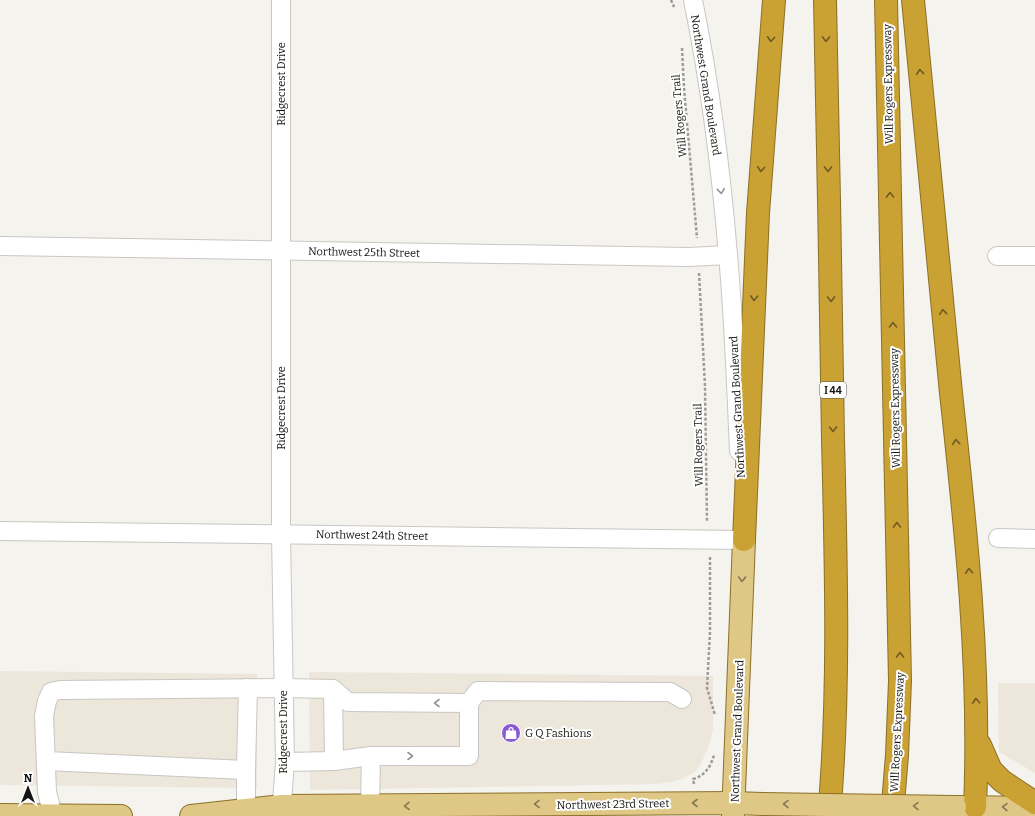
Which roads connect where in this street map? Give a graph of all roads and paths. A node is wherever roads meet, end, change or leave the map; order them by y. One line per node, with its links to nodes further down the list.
1 (281, 0): 12 (street, Ridgecrest Drive)
2 (671, 0): 8 (path)
3 (693, 0): 13 (street, Northwest Grand Boulevard, one-way to 13)
4 (774, 0): 22 (highway, one-way to 22)
5 (825, 0): 49 (highway, I 44, one-way to 49)
6 (886, 0): 50 (highway, Will Rogers Expressway, one-way to 6)
7 (913, 0): 30 (highway, one-way to 7)
8 (677, 12)
9 (682, 45): 10 (path, Will Rogers Trail)
10 (697, 233)
11 (0, 246): 12 (street, Northwest 25th Street)
12 (281, 250): 13 (street, Northwest 25th Street); 19 (street, Ridgecrest Drive)
13 (728, 255): 22 (street, Northwest Grand Boulevard)
14 (997, 256): 15 (street)
15 (1035, 256)
16 (699, 280): 17 (path, Will Rogers Trail)
17 (707, 513)
18 (0, 531): 19 (street, Northwest 24th Street)
19 (281, 534): 22 (street, Northwest 24th Street); 25 (street, Ridgecrest Drive)
20 (998, 538): 21 (street)
21 (1035, 538)
22 (744, 540): 41 (main road, Northwest Grand Boulevard, one-way to 41)
23 (710, 570): 29 (path)
24 (248, 688): 25 (street); 33 (street); 36 (street)
25 (284, 688): 26 (street); 35 (street, Ridgecrest Drive)
26 (333, 689): 28 (street, one-way to 26); 34 (street)
27 (682, 699): 28 (street)
28 (469, 703): 32 (street, one-way to 28)
29 (715, 715)
30 (977, 740): 38 (highway); 43 (highway)
31 (714, 750): 37 (path)
32 (371, 756): 34 (street); 39 (street)
33 (46, 761): 36 (street); 46 (street)
34 (334, 761): 35 (street)
35 (285, 762): 44 (street, Ridgecrest Drive)
36 (246, 770): 42 (street)
37 (693, 779)
38 (1035, 803)
39 (370, 806): 41 (main road, Northwest 23rd Street, one-way to 39); 44 (main road, Northwest 23rd Street)
40 (1035, 808): 43 (main road, Northwest 23rd Street, one-way to 43)
41 (734, 809): 43 (main road, Northwest 23rd Street, one-way to 41, bridge)
42 (246, 810): 44 (main road, Northwest 23rd Street); 48 (main road, Northwest 23rd Street)
43 (968, 810)
44 (281, 811)
45 (1, 815): 46 (main road)
46 (53, 816): 47 (main road)
47 (121, 816)
48 (191, 816)
49 (829, 816)
50 (892, 816)

